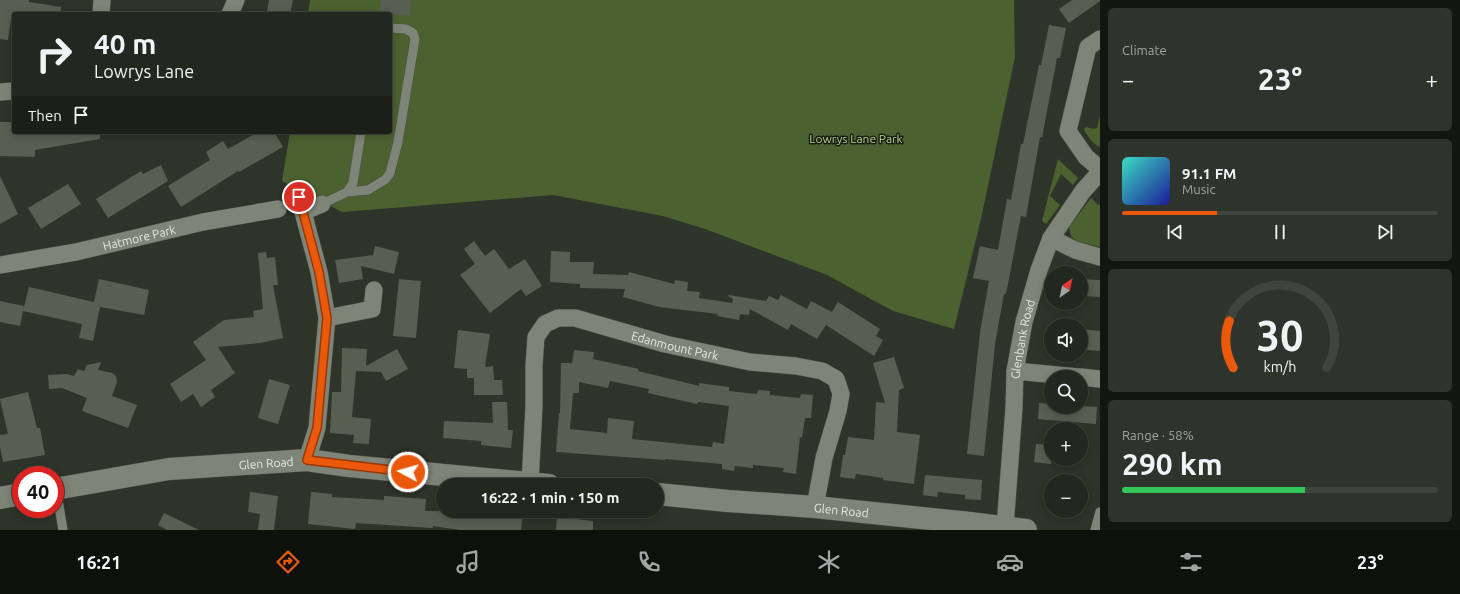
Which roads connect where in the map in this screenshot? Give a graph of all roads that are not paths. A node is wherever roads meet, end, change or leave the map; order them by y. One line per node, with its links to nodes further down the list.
1 (102, 0): 3 (street)
2 (236, 0): 4 (street)
3 (101, 12)
4 (231, 12)
5 (392, 28): 12 (lane)
6 (1100, 40): 10 (street)
7 (12, 91): 8 (street)
8 (0, 92)
9 (360, 134): 12 (lane)
10 (1100, 168)
11 (1100, 172): 15 (street, Glenbank Road)
12 (347, 192): 13 (lane)
13 (322, 204): 19 (street)
14 (278, 209): 17 (street, Hatmore Park)
15 (1051, 238): 16 (street); 20 (street, Glenbank Road)
16 (1100, 257)
17 (0, 265)
18 (374, 290): 19 (street)
19 (327, 318): 24 (street)
20 (1015, 371): 21 (street); 34 (street, Glenbank Road)
21 (1044, 374)
22 (1088, 378): 23 (street)
23 (1100, 379)
24 (307, 460): 25 (street, Glen Road); 27 (street, Glen Road)
25 (476, 478)
26 (539, 478): 31 (street, Edanmount Park)
27 (64, 487)
28 (664, 495): 31 (street, Glen Road)
29 (12, 496): 30 (street)
30 (0, 498)
31 (815, 507): 34 (street, Glen Road)
32 (1100, 512): 36 (lane)
33 (60, 518): 35 (lane)
34 (1016, 528)
35 (62, 530)
36 (1094, 530)

